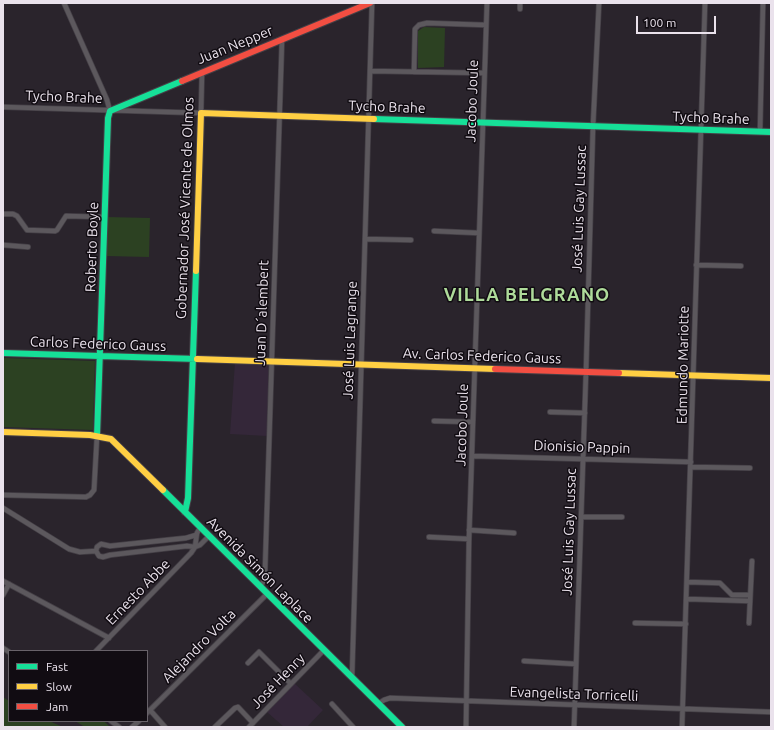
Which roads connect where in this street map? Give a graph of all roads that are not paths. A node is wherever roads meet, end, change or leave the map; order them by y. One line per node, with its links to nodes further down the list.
1 (64, 3): 16 (street, Roberto Boyle)
2 (371, 3): 10 (main road, Juan Nepper); 11 (street, José Luis Lagrange)
3 (487, 3): 9 (street, Jacobo Joule)
4 (520, 3): 8 (street)
5 (598, 3): 21 (street, José Luis Gay Lussac)
6 (705, 3): 22 (street, Edmundo Mariotte)
7 (763, 3): 23 (street)
8 (520, 9)
9 (486, 25): 13 (street); 14 (street, Jacobo Joule)
10 (282, 39): 12 (main road, Juan Nepper); 18 (street, Juan D´alembert)
11 (370, 71): 13 (street); 19 (street, José Luis Lagrange)
12 (202, 72): 16 (main road, Juan Nepper); 17 (street, Gobernador José Vicente de Olmos)
13 (414, 72): 14 (street)
14 (484, 73): 20 (street, Jacobo Joule)
15 (3, 107): 16 (street, Tycho Brahe)
16 (110, 111): 17 (street, Tycho Brahe); 26 (main road, Roberto Boyle)
17 (201, 113): 18 (main road, Tycho Brahe); 37 (main road, Gobernador José Vicente de Olmos)
18 (279, 116): 19 (main road, Tycho Brahe); 38 (street, Juan D´alembert)
19 (369, 119): 20 (main road, Tycho Brahe); 29 (street, José Luis Lagrange)
20 (483, 122): 21 (main road, Tycho Brahe); 28 (street, Jacobo Joule)
21 (593, 126): 22 (main road, Tycho Brahe); 41 (street, José Luis Gay Lussac)
22 (701, 129): 23 (main road, Tycho Brahe); 33 (street, Edmundo Mariotte)
23 (760, 132): 24 (main road, Tycho Brahe)
24 (771, 132)
25 (3, 214): 26 (street)
26 (105, 217): 36 (main road, Roberto Boyle)
27 (434, 231): 28 (street)
28 (479, 233): 40 (street, Jacobo Joule)
29 (365, 238): 30 (street); 39 (street, José Luis Lagrange)
30 (411, 240)
31 (3, 245): 32 (street)
32 (28, 247)
33 (696, 265): 34 (street); 42 (street, Edmundo Mariotte)
34 (741, 266)
35 (3, 353): 36 (main road, Carlos Federico Gauss)
36 (100, 356): 37 (main road, Carlos Federico Gauss); 49 (main road, Roberto Boyle)
37 (192, 358): 38 (main road, Av. Carlos Federico Gauss); 56 (main road, Gobernador José Vicente de Olmos)
38 (271, 361): 39 (main road, Av. Carlos Federico Gauss); 72 (street, Juan D´alembert)
39 (361, 364): 40 (main road, Av. Carlos Federico Gauss); 88 (street, José Luis Lagrange)
40 (474, 368): 41 (main road, Av. Carlos Federico Gauss); 47 (street, Jacobo Joule)
41 (586, 372): 42 (main road, Av. Carlos Federico Gauss); 45 (street, José Luis Gay Lussac)
42 (694, 375): 43 (main road, Av. Carlos Federico Gauss); 52 (street, Edmundo Mariotte)
43 (771, 378)
44 (550, 412): 45 (street)
45 (584, 413): 51 (street, José Luis Gay Lussac)
46 (434, 421): 47 (street)
47 (473, 422): 50 (street, Jacobo Joule)
48 (3, 432): 49 (main road)
49 (98, 436): 54 (street, Roberto Boyle); 56 (main road, Avenida Simón Laplace)
50 (472, 456): 51 (street, Dionisio Pappin); 60 (street, Jacobo Joule)
51 (583, 459): 52 (street, Dionisio Pappin); 57 (street, José Luis Gay Lussac)
52 (691, 464): 53 (street, Dionisio Pappin); 70 (street, Edmundo Mariotte)
53 (750, 468)
54 (3, 495)
55 (3, 508): 67 (street)
56 (185, 512): 59 (main road, Avenida Simón Laplace)
57 (581, 516): 58 (street); 87 (street, José Luis Gay Lussac)
58 (622, 517)
59 (200, 528): 62 (street); 63 (main road, Avenida Simón Laplace)
60 (469, 530): 61 (street); 65 (street, Jacobo Joule)
61 (514, 533)
62 (196, 535): 66 (street); 67 (street)
63 (209, 536): 66 (street, Ernesto Abbe); 72 (main road, Avenida Simón Laplace)
64 (429, 537): 65 (street)
65 (469, 539): 90 (street, Jacobo Joule)
66 (195, 547): 67 (street); 82 (street, Ernesto Abbe)
67 (96, 551)
68 (752, 561): 75 (street)
69 (3, 581): 71 (street)
70 (687, 582): 76 (street); 77 (street, Edmundo Mariotte)
71 (9, 584): 74 (street); 82 (street)
72 (260, 587): 73 (main road, Avenida Simón Laplace)
73 (267, 594): 84 (main road, Avenida Simón Laplace); 95 (street, Alejandro Volta)
74 (3, 595)
75 (750, 595): 76 (street); 78 (street)
76 (732, 597): 77 (street); 78 (street)
77 (687, 599): 81 (street, Edmundo Mariotte)
78 (750, 601): 80 (street)
79 (635, 623): 81 (street)
80 (749, 623)
81 (686, 624): 94 (street, Edmundo Mariotte)
82 (109, 638): 83 (street, Ernesto Abbe)
83 (97, 650)
84 (324, 650): 88 (main road, Avenida Simón Laplace); 89 (street, José Henry)
85 (524, 661): 87 (street)
86 (248, 663): 89 (street)
87 (576, 664): 93 (street, José Luis Gay Lussac)
88 (352, 678): 92 (main road, Avenida Simón Laplace)
89 (291, 684): 97 (street, José Henry)
90 (466, 702): 92 (street, Evangelista Torricelli); 93 (street, Evangelista Torricelli); 103 (street, Jacobo Joule)
91 (332, 704): 101 (street)
92 (378, 704): 102 (main road, Avenida Simón Laplace)
93 (574, 704): 94 (street, Evangelista Torricelli); 104 (street, José Luis Gay Lussac)
94 (683, 708): 96 (street, Evangelista Torricelli); 105 (street, Edmundo Mariotte)
95 (149, 712): 98 (street)
96 (771, 712)
97 (253, 723): 99 (street); 100 (street, José Henry)
98 (165, 727)
99 (215, 727)
100 (249, 727)
101 (352, 727)
102 (402, 727)
103 (466, 727)
104 (574, 727)
105 (682, 727)

